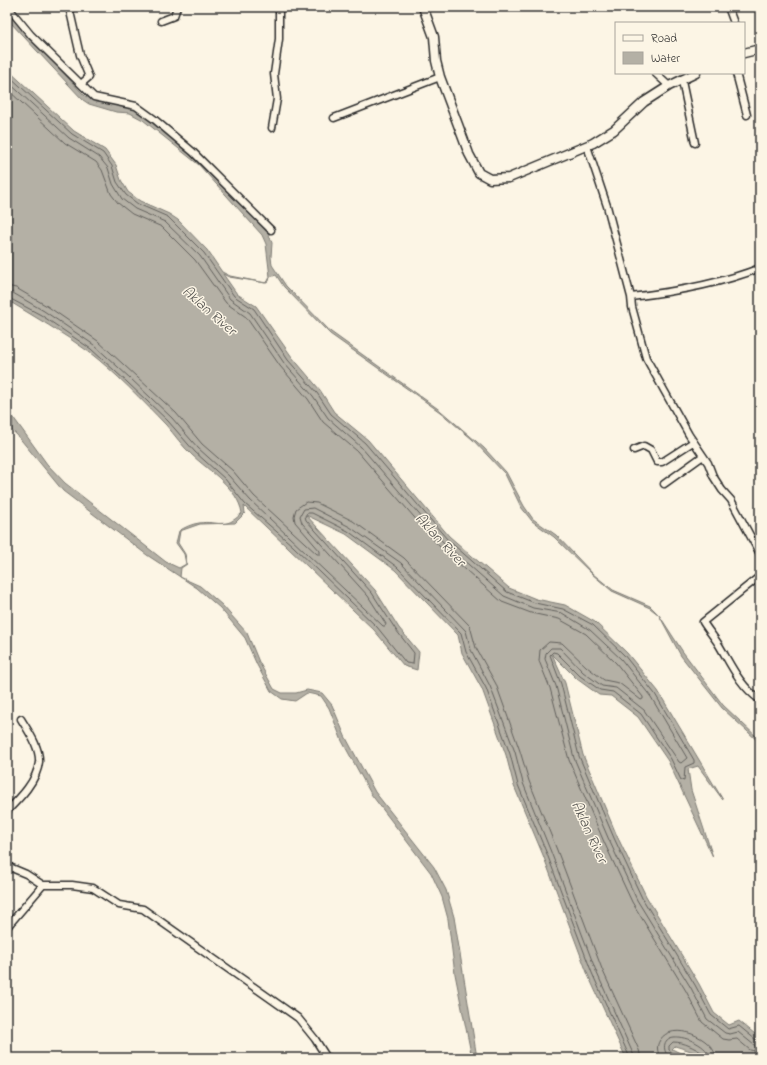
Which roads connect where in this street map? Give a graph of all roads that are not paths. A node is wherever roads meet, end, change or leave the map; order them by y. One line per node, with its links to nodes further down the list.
1 (8, 7): 16 (street)
2 (69, 7): 16 (street)
3 (177, 7): 7 (street)
4 (728, 7): 8 (street)
5 (280, 8): 20 (street)
6 (426, 8): 14 (street)
7 (161, 21)
8 (734, 22)
9 (760, 49): 10 (street)
10 (745, 53)
11 (656, 74): 17 (street)
12 (694, 74): 15 (street)
13 (736, 74): 18 (street)
14 (440, 77): 19 (street); 22 (street)
15 (682, 81): 17 (street); 21 (street)
16 (81, 84): 23 (street)
17 (669, 86): 22 (street)
18 (747, 115)
19 (334, 118)
20 (272, 128)
21 (695, 143)
22 (587, 146): 25 (street)
23 (271, 230)
24 (760, 268): 25 (street)
25 (631, 297): 26 (street)
26 (693, 442): 27 (street); 28 (street)
27 (634, 450)
28 (703, 456): 29 (street); 30 (street)
29 (664, 484)
30 (760, 554)
31 (760, 576): 32 (street)
32 (760, 700)
33 (22, 718): 34 (street)
34 (7, 811)
35 (7, 866): 36 (street)
36 (42, 885): 37 (street); 38 (street)
37 (7, 927)
38 (327, 1058)

